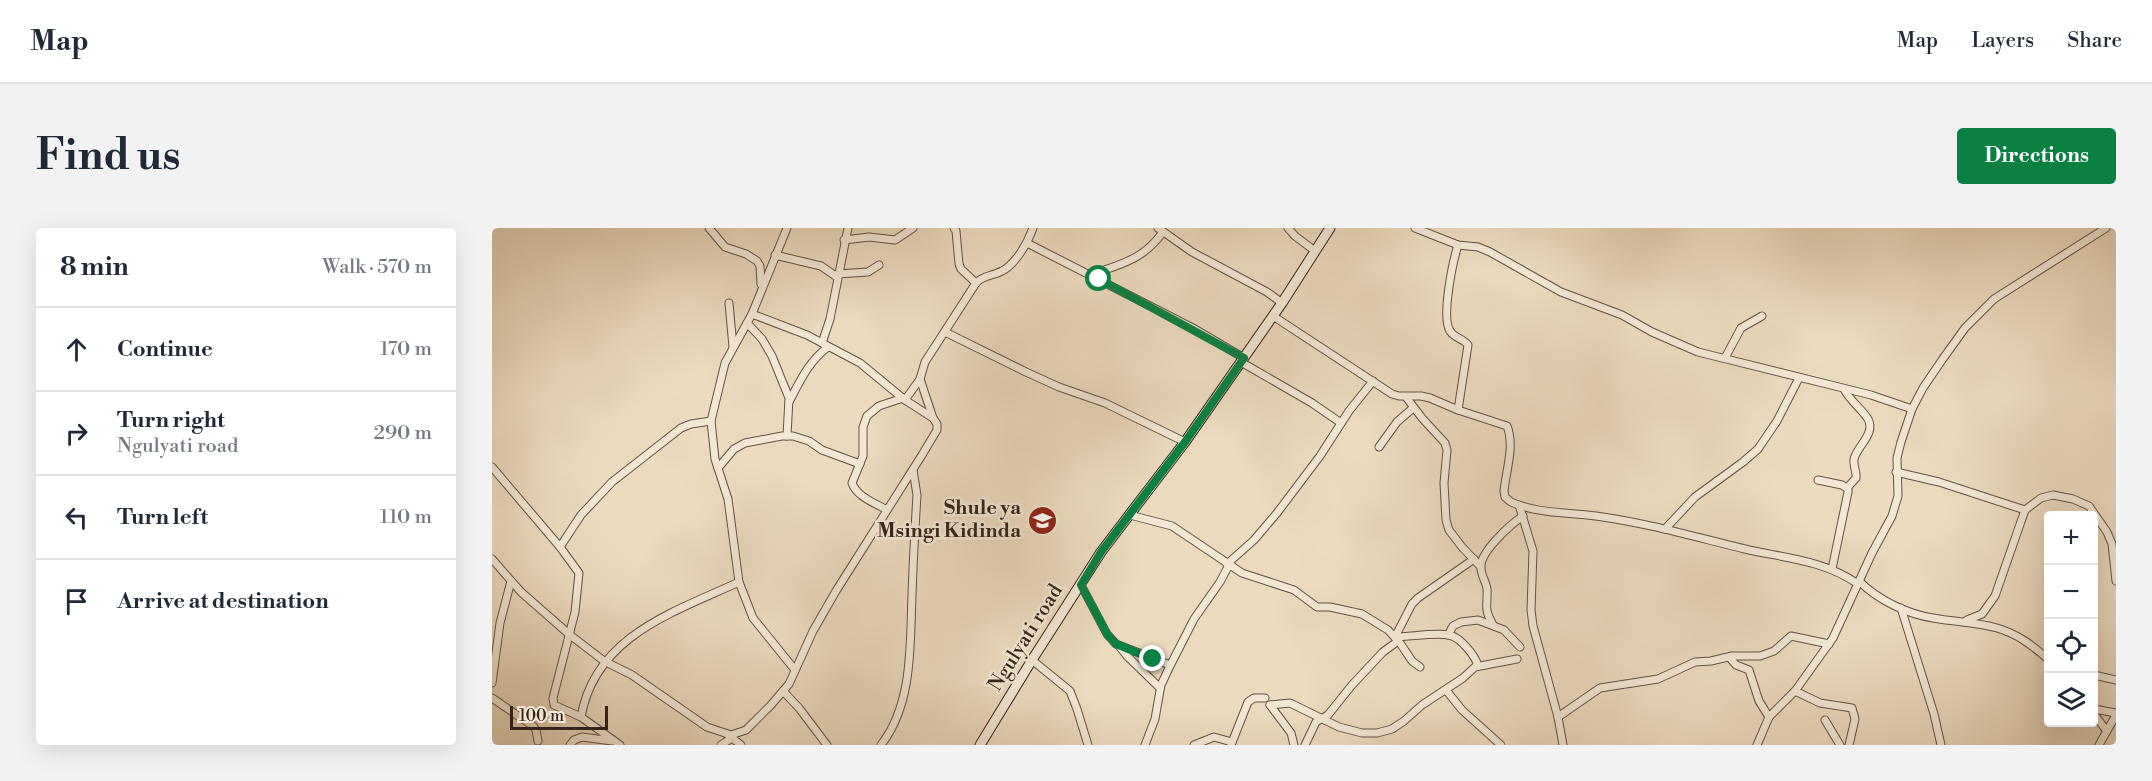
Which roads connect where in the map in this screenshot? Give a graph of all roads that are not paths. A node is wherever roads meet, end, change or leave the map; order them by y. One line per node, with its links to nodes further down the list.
1 (709, 228): 21 (street)
2 (786, 228): 16 (street)
3 (848, 228): 12 (street)
4 (913, 228): 12 (street)
5 (954, 228): 20 (street)
6 (1033, 228): 13 (street)
7 (1288, 228): 15 (street)
8 (1330, 228): 15 (main road, Ngulyati road)
9 (1415, 228): 14 (street)
10 (2106, 228): 41 (street)
11 (1161, 229): 19 (street); 23 (street)
12 (844, 240): 18 (street)
13 (1026, 243): 19 (street); 20 (street)
14 (1458, 245): 31 (street); 42 (street)
15 (1316, 251): 23 (main road, Ngulyati road)
16 (775, 255): 18 (street); 21 (street)
17 (879, 266): 18 (street)
18 (838, 275): 29 (street)
19 (1090, 275): 32 (street)
20 (976, 283): 28 (street)
21 (761, 288): 24 (street)
22 (729, 303): 30 (street)
23 (1282, 303): 25 (main road, Ngulyati road)
24 (752, 314): 27 (street); 29 (street)
25 (1273, 316): 32 (main road, Ngulyati road); 35 (street)
26 (1762, 316): 31 (street)
27 (747, 323): 30 (street); 39 (street)
28 (945, 332): 34 (street); 47 (street)
29 (825, 345): 38 (street); 39 (street)
30 (733, 347): 44 (street)
31 (1725, 358): 33 (street)
32 (1243, 360): 45 (street); 47 (main road, Ngulyati road)
33 (1798, 378): 36 (street); 61 (street)
34 (920, 379): 38 (street); 43 (street)
35 (1373, 381): 37 (street); 45 (street)
36 (1844, 389): 41 (street); 55 (street)
37 (1406, 397): 40 (street); 42 (street)
38 (904, 399): 43 (street); 49 (street)
39 (789, 402): 46 (street)
40 (1413, 408): 48 (street); 64 (street)
41 (1912, 409): 53 (street)
42 (1458, 410): 56 (street)
43 (933, 418): 52 (street)
44 (711, 421): 51 (street); 62 (street)
45 (1341, 423): 65 (street)
46 (787, 436): 49 (street); 51 (street)
47 (1185, 442): 59 (main road, Ngulyati road)
48 (1379, 447)
49 (860, 464): 57 (street)
50 (492, 467): 62 (street)
51 (718, 468): 70 (street)
52 (914, 470): 57 (street); 117 (street)
53 (1896, 472): 58 (street); 71 (street)
54 (1818, 480): 55 (street)
55 (1847, 488): 67 (street)
56 (1519, 505): 60 (street); 61 (street)
57 (887, 510): 90 (street)
58 (2025, 510): 69 (street); 74 (street)
59 (1130, 515): 65 (street); 72 (main road, Ngulyati road)
60 (1523, 516): 66 (street); 103 (street)
61 (1665, 529): 67 (street)
62 (560, 547): 76 (street)
63 (492, 559): 68 (street)
64 (1474, 559): 66 (street); 78 (street)
65 (1228, 564): 78 (street); 87 (street)
66 (1480, 566): 75 (street)
67 (1832, 569): 71 (street)
68 (512, 581): 76 (street); 93 (street)
69 (2116, 581)
70 (739, 582): 86 (street); 90 (street)
71 (1858, 583): 73 (street); 79 (street)
72 (1081, 585): 80 (street); 85 (main road, Ngulyati road)
73 (1901, 608): 74 (street); 129 (street)
74 (1962, 621): 82 (street)
75 (1492, 625): 77 (street); 81 (street)
76 (570, 635): 86 (street); 102 (street)
77 (1448, 635): 78 (street); 88 (street)
78 (1396, 639): 89 (street); 105 (street)
79 (1829, 644): 83 (street); 97 (street)
80 (1120, 646): 87 (street); 94 (street)
81 (1520, 647)
82 (2044, 655)
83 (1729, 657): 103 (street); 104 (street)
84 (1517, 659): 88 (street)
85 (1032, 660): 118 (main road, Ngulyati road); 119 (street)
86 (604, 661): 102 (street); 109 (street)
87 (1170, 665): 94 (street)
88 (1478, 666): 95 (street)
89 (1420, 668)
90 (795, 669): 96 (street)
91 (2098, 676): 92 (street)
92 (2116, 680)
93 (492, 683)
94 (1160, 688): 120 (street)
95 (1446, 690): 105 (street); 124 (street)
96 (783, 691): 109 (street); 116 (street)
97 (1795, 691): 104 (street); 128 (street)
98 (492, 698): 110 (street)
99 (1265, 698): 112 (street)
100 (2098, 710): 101 (street)
101 (2116, 714): 108 (street)
102 (581, 717): 111 (street)
103 (1558, 717): 125 (street)
104 (1770, 717): 126 (street)
105 (1322, 718): 122 (street); 123 (street)
106 (2098, 719): 108 (street)
107 (1825, 720): 127 (street)
108 (2106, 730): 130 (street)
109 (729, 736): 114 (street); 115 (street)
110 (538, 741)
111 (617, 743): 113 (street)
112 (1232, 743): 121 (street)
113 (570, 745)
114 (722, 745)
115 (741, 745)
116 (827, 745)
117 (881, 745)
118 (980, 745)
119 (1088, 745)
120 (1145, 745)
121 (1194, 745)
122 (1294, 745)
123 (1305, 745)
124 (1501, 745)
125 (1563, 745)
126 (1759, 745)
127 (1840, 745)
128 (1849, 745)
129 (1941, 745)
130 (2099, 745)

